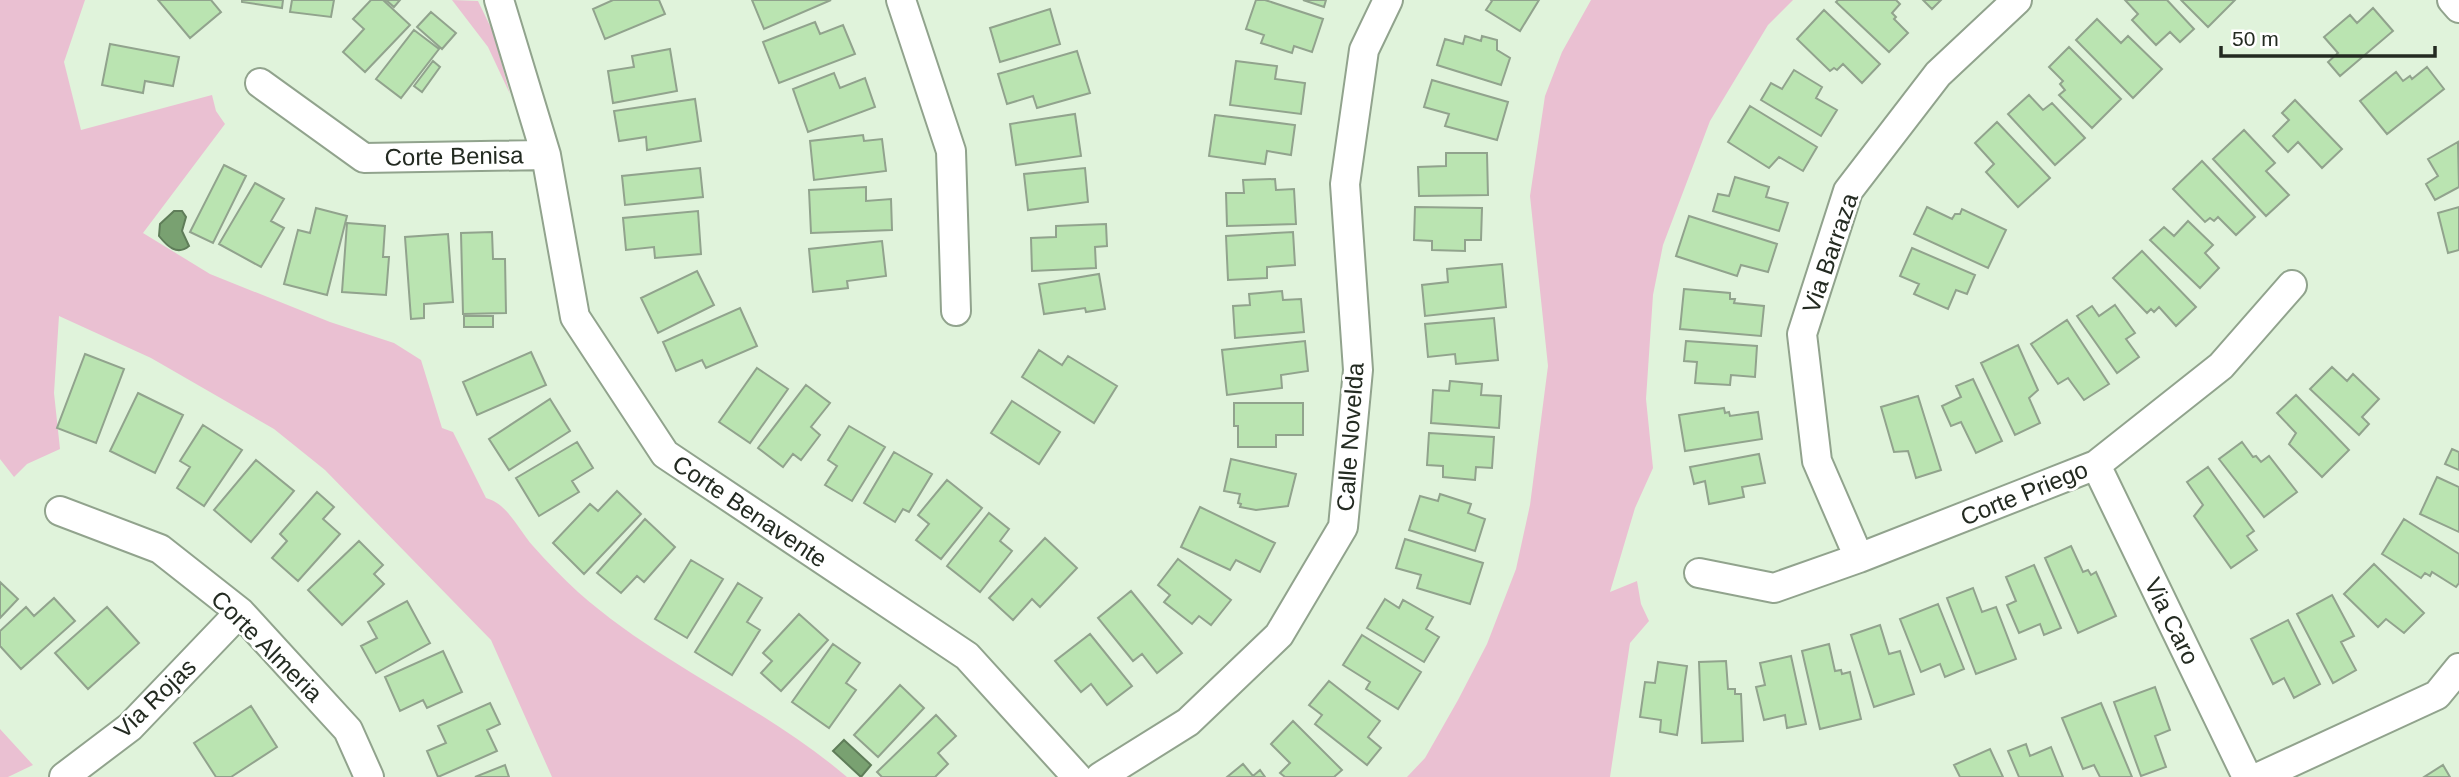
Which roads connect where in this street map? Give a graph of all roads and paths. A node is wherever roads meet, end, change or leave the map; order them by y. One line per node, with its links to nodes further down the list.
1 (499, 0): 8 (street, Corte Benavente)
2 (901, 0): 10 (street)
3 (1388, 0): 20 (street, Calle Novelda)
4 (2017, 0): 13 (street, Via Barraza)
5 (2452, 0): 6 (street)
6 (2459, 8)
7 (260, 83): 8 (street, Corte Benisa)
8 (546, 155): 19 (street, Corte Benavente)
9 (2292, 285): 11 (street, Corte Priego)
10 (956, 311)
11 (2096, 465): 13 (street, Corte Priego); 21 (street, Via Caro)
12 (60, 511): 15 (street, Corte Almeria)
13 (1858, 558): 14 (street, Corte Priego)
14 (1699, 573)
15 (240, 612): 17 (street, Via Rojas); 18 (street, Corte Almeria)
16 (2459, 668): 22 (street)
17 (64, 777)
18 (369, 777)
19 (1077, 777)
20 (1100, 777)
21 (2247, 777)
22 (2259, 777)

